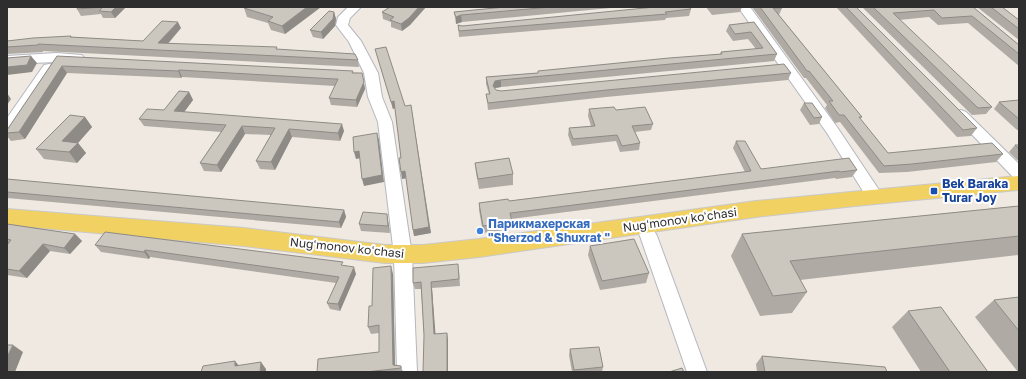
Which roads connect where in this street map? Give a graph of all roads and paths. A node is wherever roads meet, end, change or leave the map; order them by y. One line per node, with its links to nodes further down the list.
1 (354, 7): 9 (street)
2 (744, 7): 6 (street)
3 (56, 57): 4 (street); 5 (street); 11 (street)
4 (88, 58)
5 (7, 60)
6 (786, 65): 7 (street); 14 (street)
7 (771, 66)
8 (355, 72): 9 (street)
9 (371, 73): 17 (street)
10 (953, 107): 12 (street)
11 (7, 129)
12 (1019, 173)
13 (1019, 184): 14 (main road, Nugʻmonov koʻchasi)
14 (875, 197): 16 (main road, Nugʻmonov koʻchasi)
15 (7, 217): 17 (main road, Nugʻmonov koʻchasi)
16 (642, 225): 17 (main road, Nugʻmonov koʻchasi); 19 (street)
17 (403, 255): 18 (street)
18 (407, 372)
19 (697, 372)

